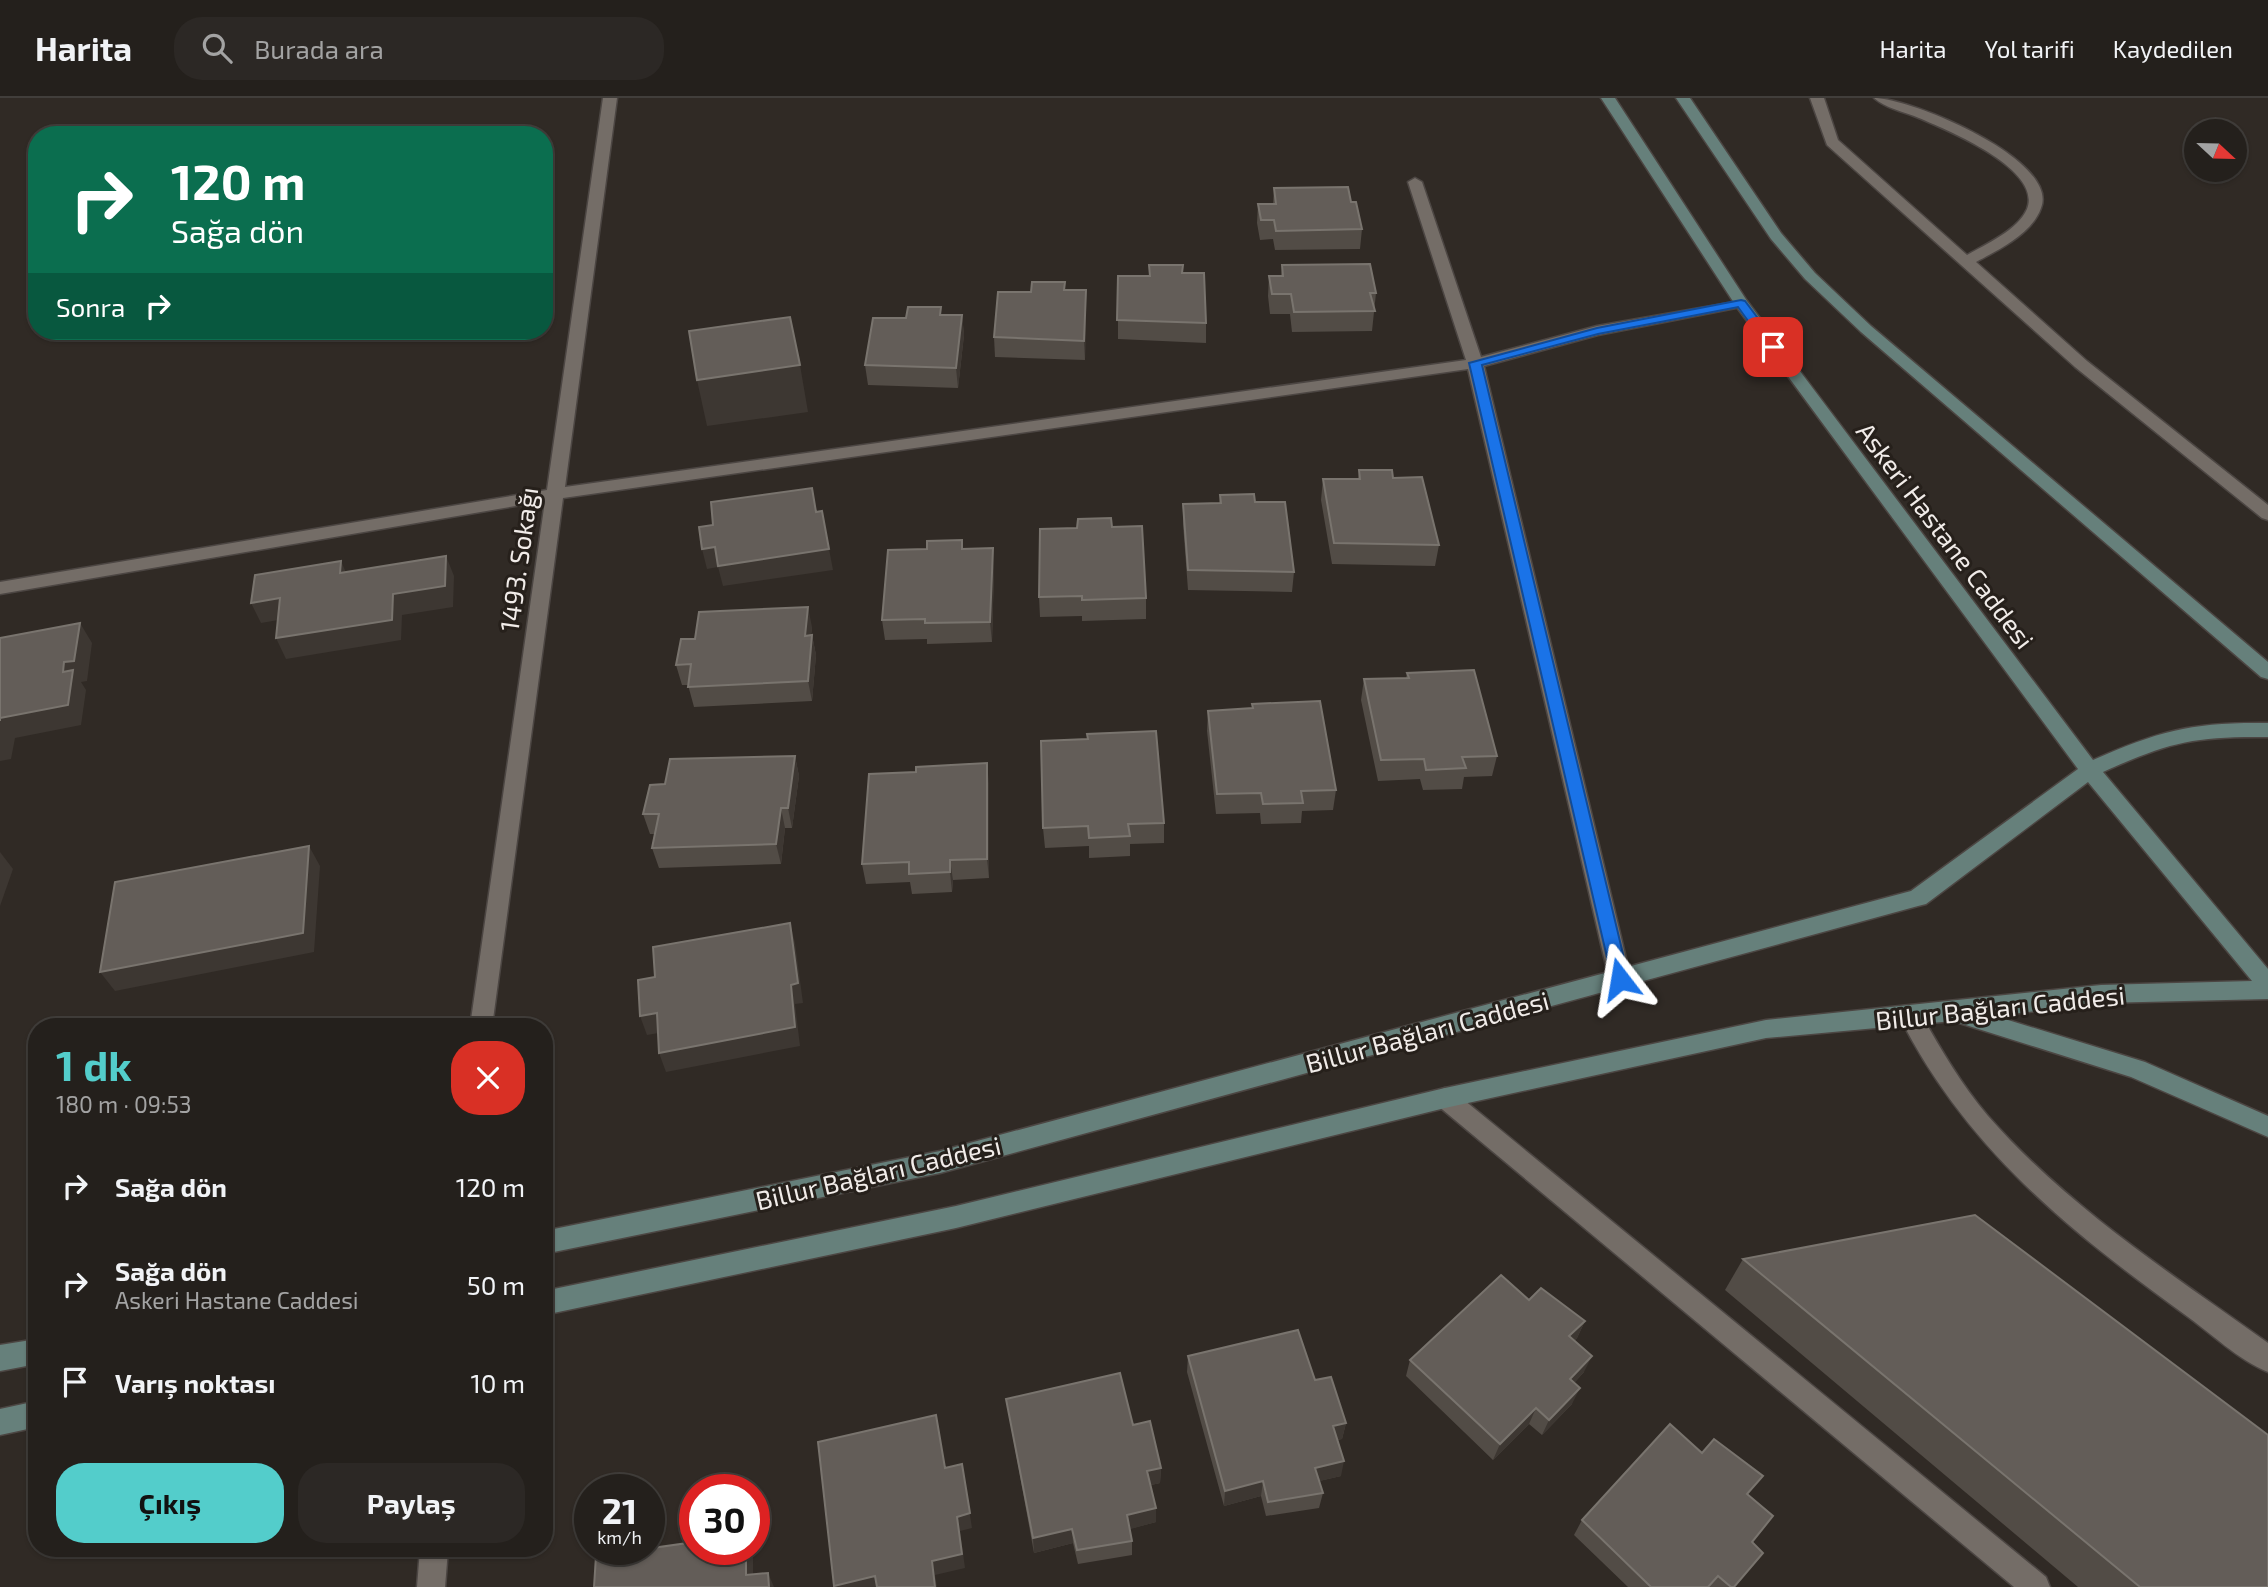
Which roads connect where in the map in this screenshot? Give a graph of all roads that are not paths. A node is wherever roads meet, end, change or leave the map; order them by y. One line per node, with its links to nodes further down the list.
1 (610, 98): 10 (street, 1493. Sokağı)
2 (1608, 98): 8 (street, Askeri Hastane Caddesi)
3 (1683, 98): 13 (street)
4 (1817, 98): 7 (street)
5 (1881, 98): 7 (street)
6 (1415, 182): 9 (street)
7 (1967, 261): 11 (street)
8 (1741, 303): 9 (street); 15 (street, Askeri Hastane Caddesi)
9 (1475, 363): 10 (street); 16 (street)
10 (554, 494): 12 (street); 21 (street, 1493. Sokağı)
11 (2268, 514)
12 (0, 588)
13 (2268, 672)
14 (2268, 730): 15 (street, Billur Bağları Caddesi)
15 (2090, 770): 16 (street, Billur Bağları Caddesi); 17 (street, Askeri Hastane Caddesi)
16 (1620, 979): 24 (street, Billur Bağları Caddesi)
17 (2268, 985)
18 (2268, 990): 19 (street, Billur Bağları Caddesi)
19 (1952, 1013): 20 (street, Billur Bağları Caddesi); 23 (street)
20 (1910, 1016): 22 (street, Billur Bağları Caddesi); 28 (street)
21 (482, 1018)
22 (1445, 1098): 25 (street, Billur Bağları Caddesi); 33 (street)
23 (2268, 1127)
24 (553, 1241)
25 (553, 1301)
26 (28, 1353): 27 (street)
27 (0, 1359)
28 (2268, 1359)
29 (28, 1416): 30 (street)
30 (0, 1422)
31 (433, 1557): 32 (street)
32 (431, 1587)
33 (2036, 1587)

